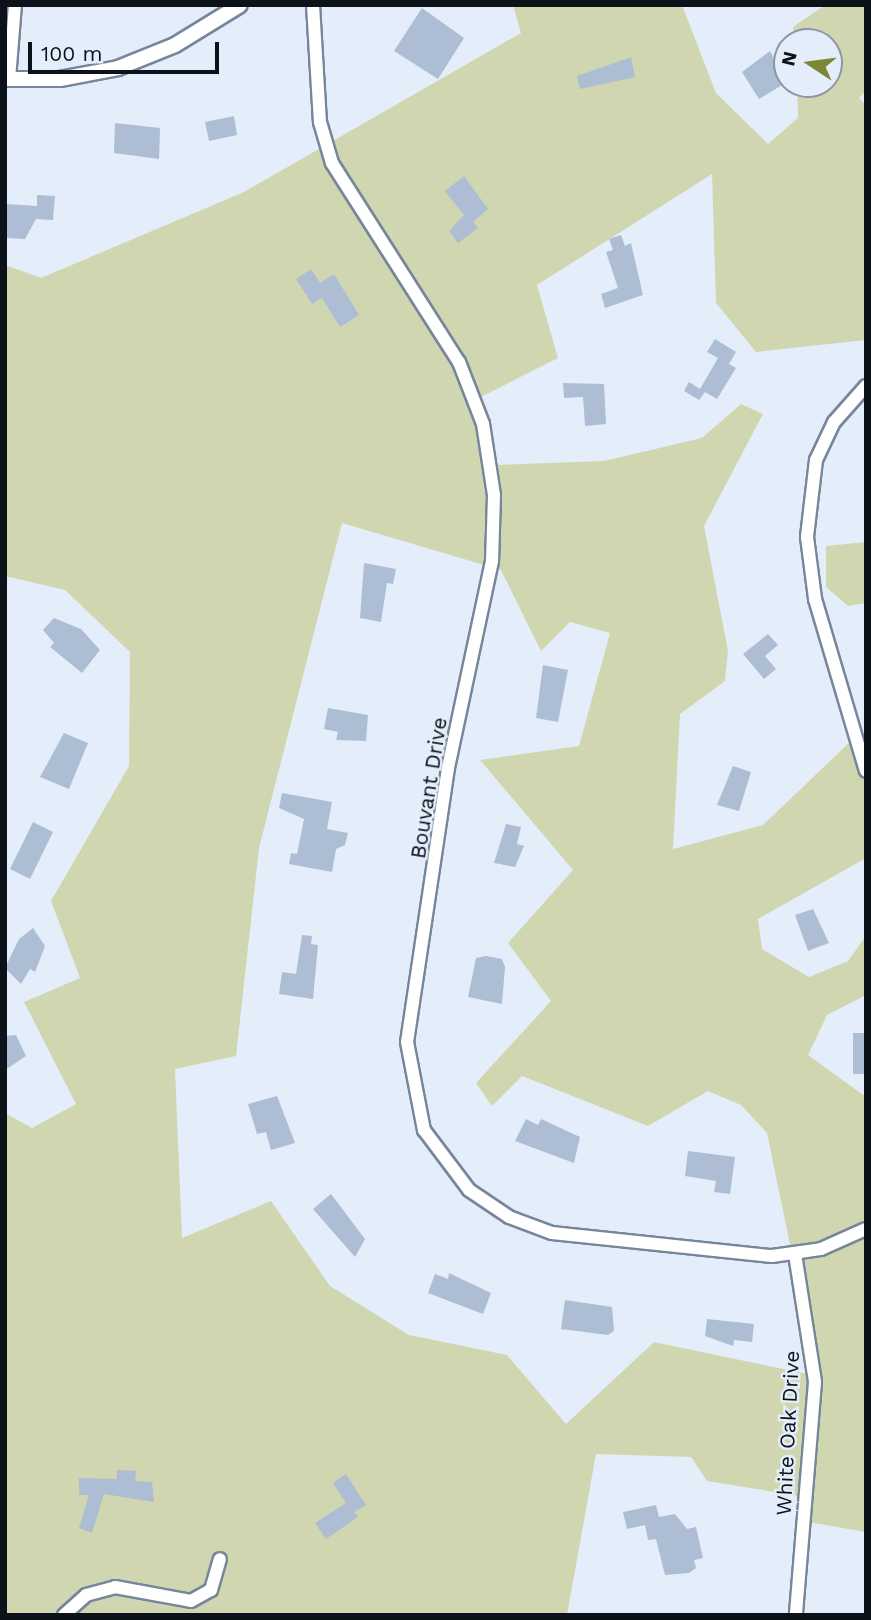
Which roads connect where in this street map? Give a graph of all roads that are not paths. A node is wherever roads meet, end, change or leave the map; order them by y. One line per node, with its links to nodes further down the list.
1 (15, 5): 4 (street)
2 (240, 5): 4 (street)
3 (313, 5): 8 (street, Bouvant Drive)
4 (7, 79)
5 (866, 386): 6 (street)
6 (866, 771)
7 (866, 1229): 8 (street, Bouvant Drive)
8 (794, 1254): 11 (street, White Oak Drive)
9 (220, 1559): 10 (street)
10 (64, 1615)
11 (796, 1615)

